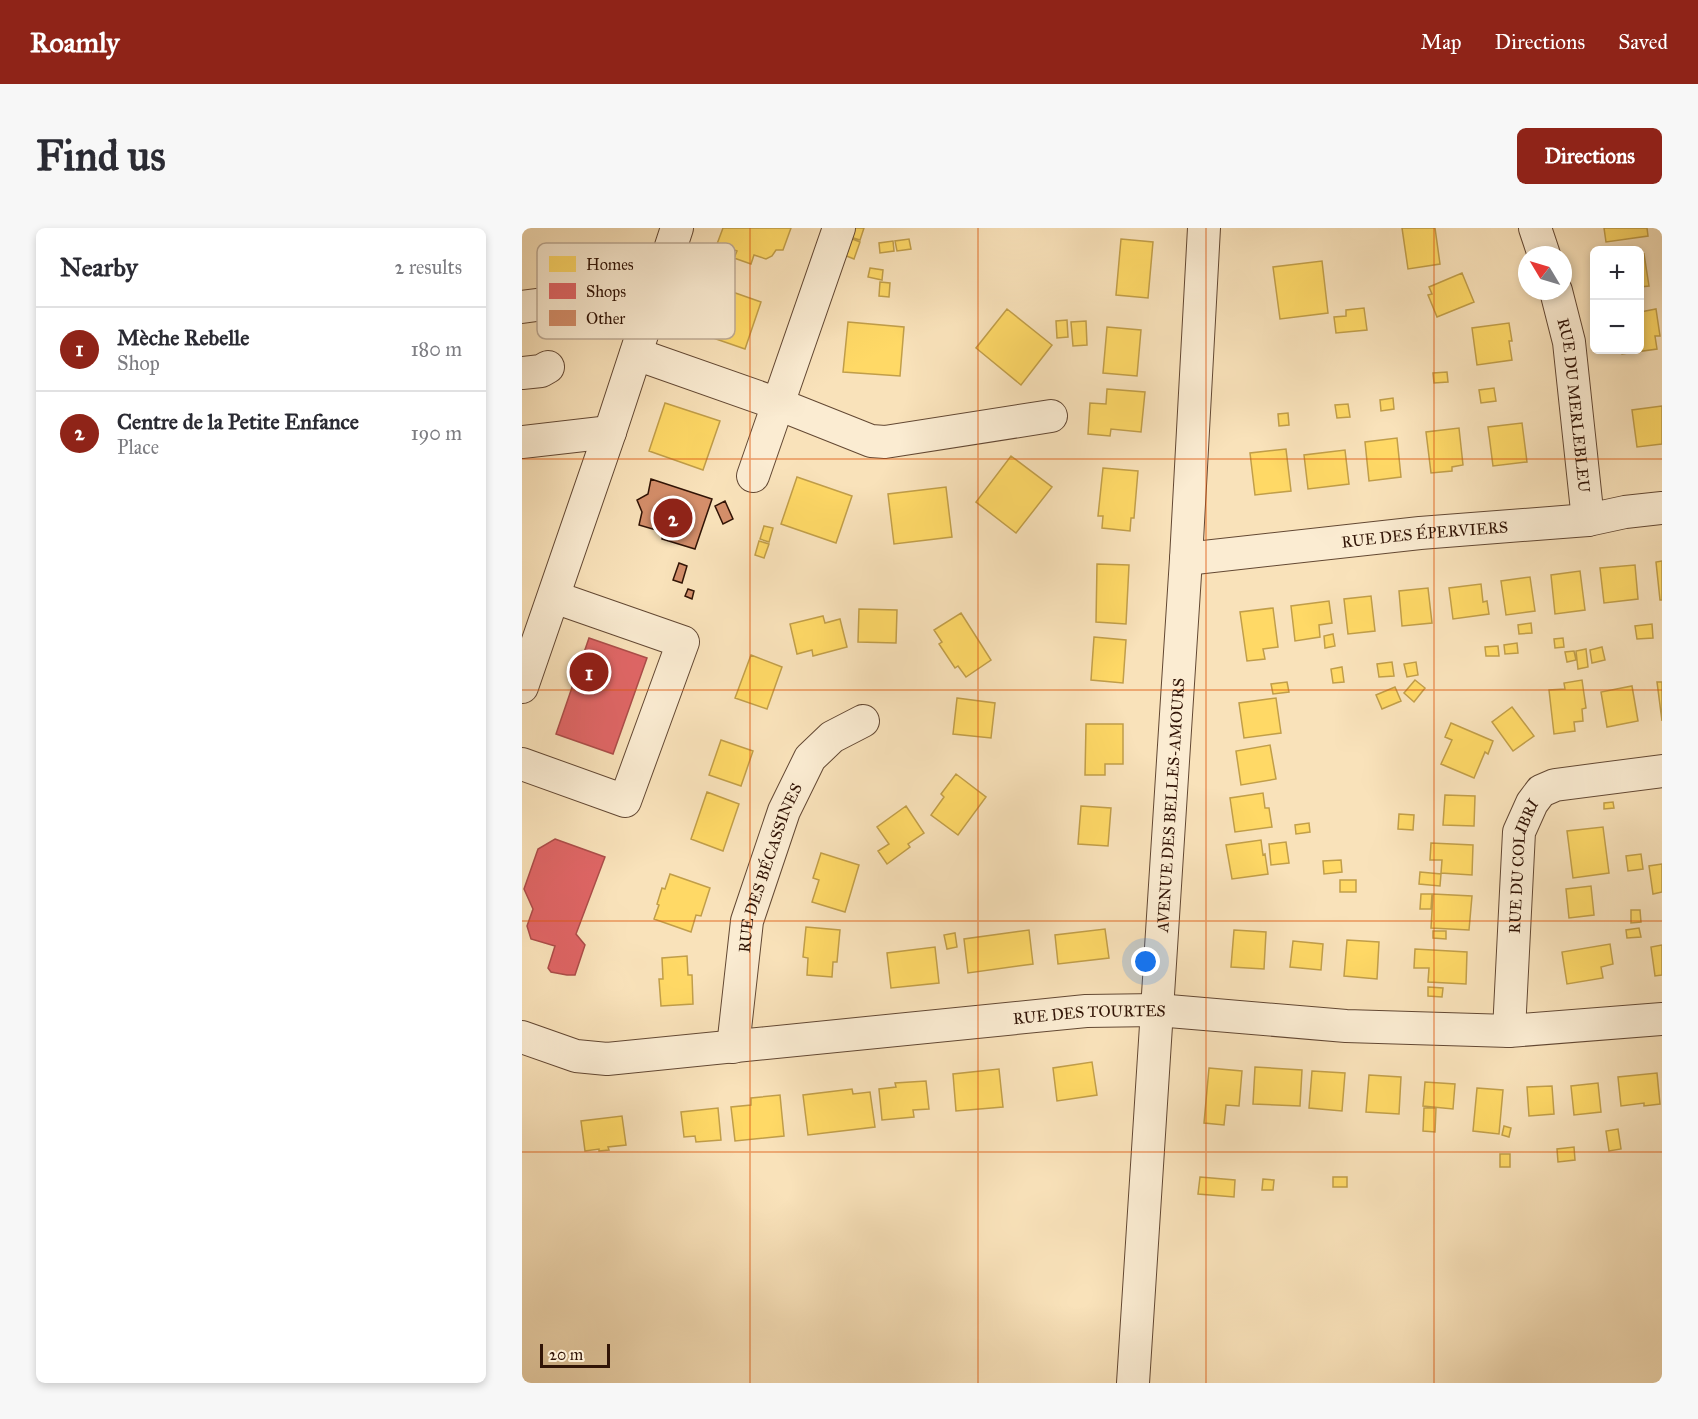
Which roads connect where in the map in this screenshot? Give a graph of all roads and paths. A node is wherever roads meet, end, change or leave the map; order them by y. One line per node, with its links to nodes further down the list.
1 (677, 228): 5 (street)
2 (839, 228): 10 (street)
3 (1204, 228): 17 (street, AVENUE DES BELLES-AMOURS)
4 (1535, 228): 6 (street)
5 (672, 243)
6 (1541, 246)
7 (1558, 300): 16 (street, RUE DU MERLEBLEU)
8 (641, 339): 9 (street)
9 (636, 354): 10 (street); 12 (street)
10 (778, 404): 11 (street); 14 (street)
11 (1051, 416)
12 (610, 432): 13 (street); 18 (street)
13 (522, 442)
14 (753, 476)
15 (1662, 508): 16 (street, RUE DES ÉPERVIERS)
16 (1588, 520): 17 (street, RUE DES ÉPERVIERS)
17 (1186, 559): 24 (street, AVENUE DES BELLES-AMOURS)
18 (554, 597): 19 (street); 22 (street)
19 (530, 640): 20 (street)
20 (522, 687)
21 (863, 721): 28 (street, RUE DES BÉCASSINES)
22 (522, 764)
23 (1662, 771): 26 (street, RUE DU COLIBRI)
24 (1157, 1010): 26 (street, RUE DES TOURTES); 28 (street, RUE DES TOURTES); 29 (street, AVENUE DES BELLES-AMOURS)
25 (1662, 1019): 26 (street, RUE DES TOURTES)
26 (1509, 1031)
27 (522, 1037): 28 (street, RUE DES TOURTES)
28 (733, 1047)
29 (1132, 1383)

